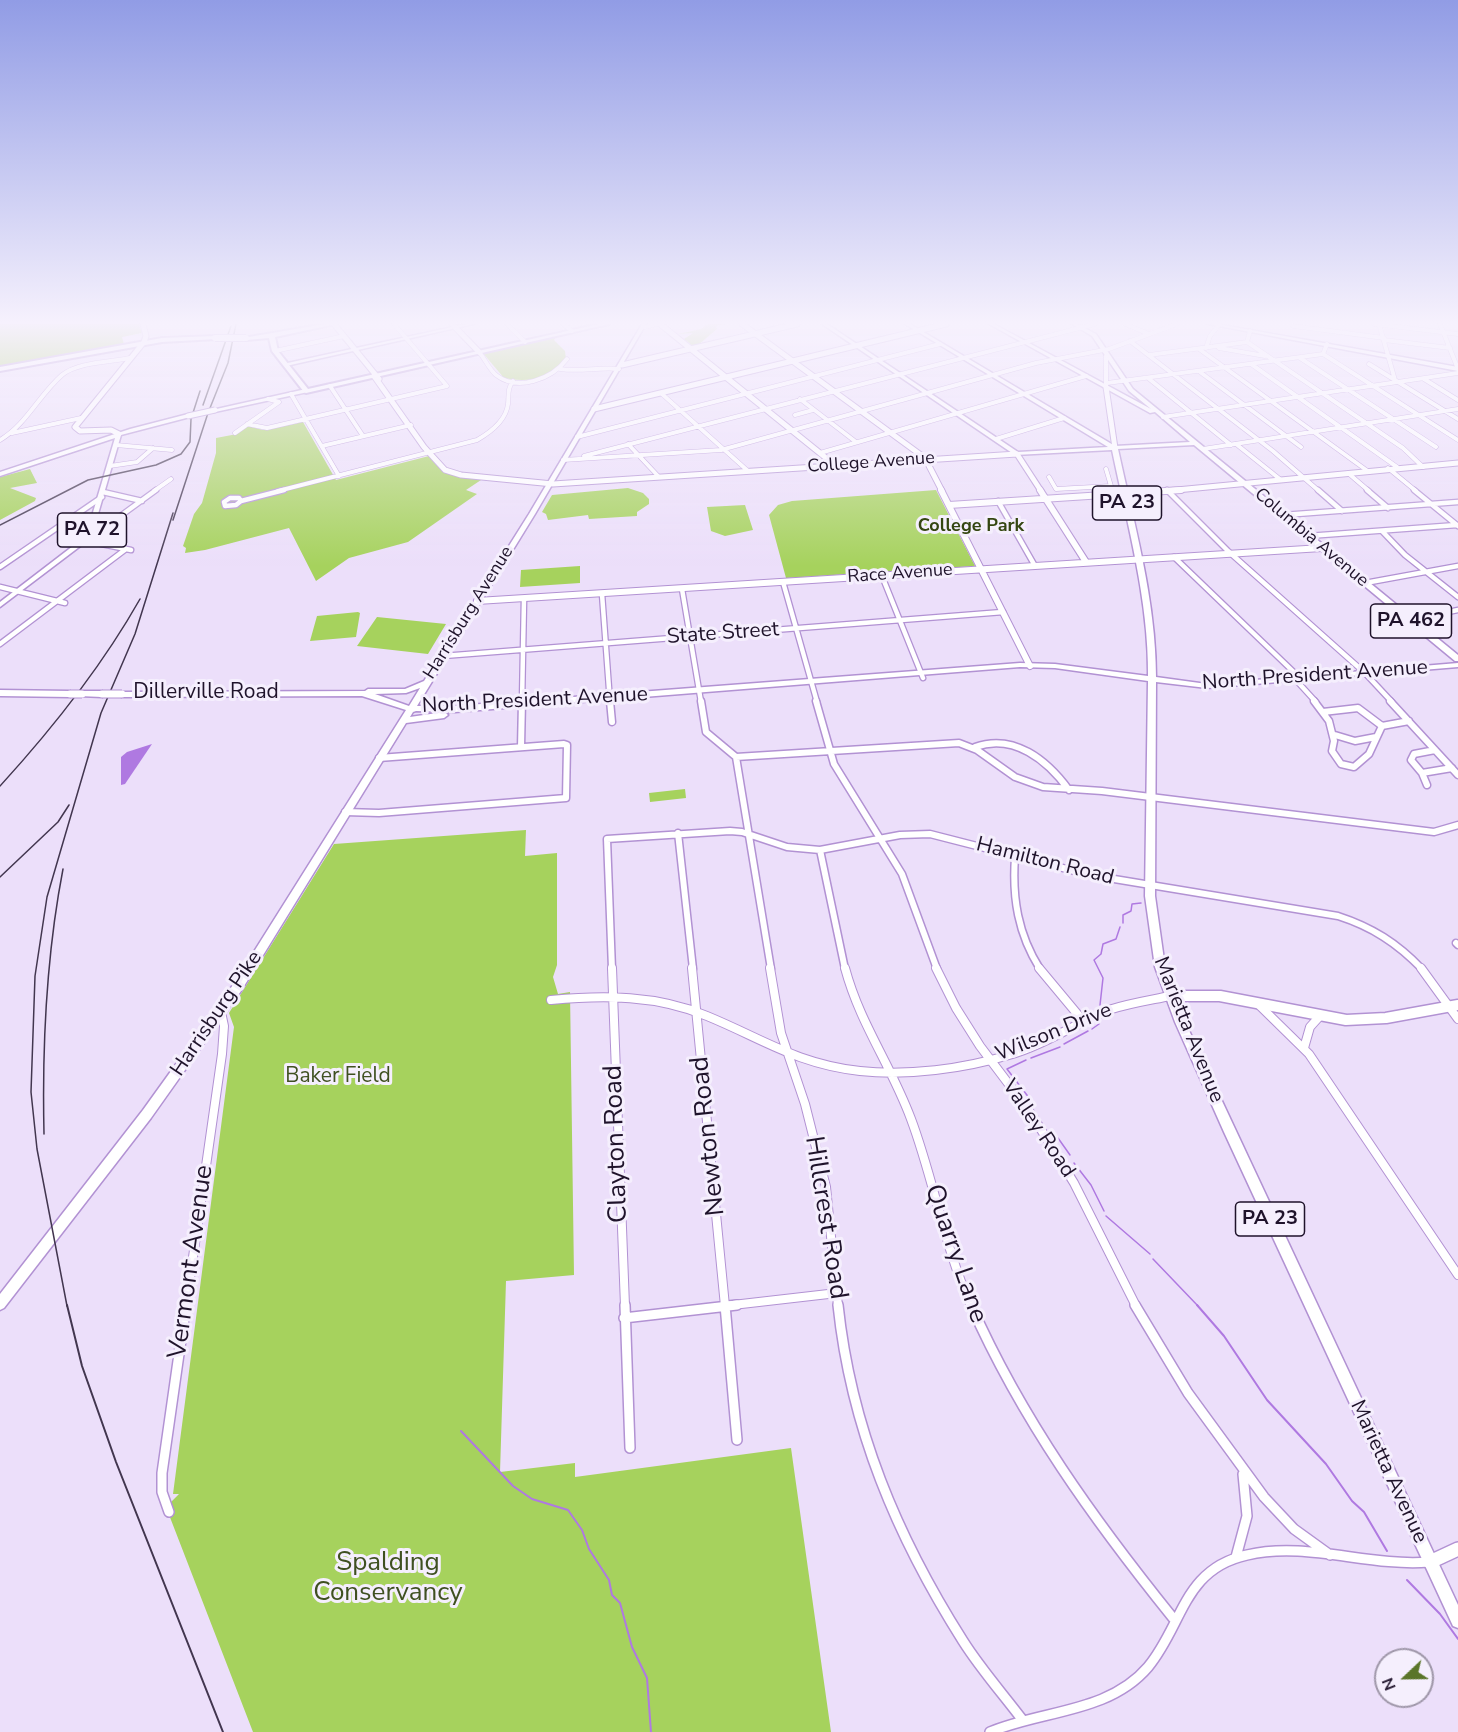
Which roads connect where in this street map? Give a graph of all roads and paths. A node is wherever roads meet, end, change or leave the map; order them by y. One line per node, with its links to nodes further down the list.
1 (36, 405): 62 (street)
2 (92, 405): 48 (main road)
3 (239, 405): 64 (main road, bridge)
4 (275, 405): 54 (street)
5 (297, 405): 50 (street)
6 (343, 405): 37 (street)
7 (367, 405): 37 (street)
8 (395, 405): 56 (main road, College Avenue)
9 (506, 405): 85 (street)
10 (597, 405): 35 (main road, Harrisburg Avenue)
11 (613, 405): 35 (main road)
12 (674, 405): 40 (street)
13 (705, 405): 40 (street)
14 (761, 405): 34 (main road)
15 (777, 405): 34 (street)
16 (807, 405): 38 (street)
17 (853, 405): 41 (main road)
18 (884, 405): 41 (street)
19 (945, 405): 43 (main road)
20 (986, 405): 43 (street)
21 (1042, 405): 49 (main road)
22 (1110, 405): 81 (main road, Marietta Avenue)
23 (1141, 405): 47 (main road)
24 (1149, 405): 47 (main road, PA 462)
25 (1180, 405): 44 (street)
26 (1213, 405): 36 (street)
27 (1245, 405): 36 (street); 67 (street)
28 (1276, 405): 61 (street)
29 (1308, 405): 58 (street)
30 (1340, 405): 55 (street)
31 (1371, 405): 53 (street)
32 (1402, 405): 46 (street)
33 (1436, 405): 42 (street)
34 (765, 408): 57 (street); 59 (main road)
35 (594, 409): 66 (main road, Harrisburg Avenue)
36 (1218, 409): 44 (street); 71 (street)
37 (346, 410): 50 (street); 65 (street)
38 (813, 410): 45 (street); 52 (street)
39 (1458, 410): 42 (street)
40 (681, 411): 57 (street); 66 (street)
41 (861, 411): 52 (street); 60 (main road)
42 (1446, 411): 46 (street); 51 (street)
43 (958, 413): 60 (street); 68 (main road)
44 (1191, 413): 47 (street); 76 (street)
45 (795, 415)
46 (1420, 416): 53 (street); 70 (street)
47 (1162, 417): 73 (main road, Columbia Avenue / PA 462)
48 (81, 418): 62 (street); 64 (main road)
49 (1064, 418): 68 (street); 81 (main road)
50 (306, 419): 54 (street); 77 (street)
51 (1458, 419)
52 (827, 420): 59 (street); 72 (street)
53 (1394, 420): 55 (street); 79 (street)
54 (247, 424): 63 (street)
55 (1368, 424): 58 (street); 94 (street)
56 (409, 425): 65 (street); 85 (main road, College Avenue)
57 (698, 426): 74 (street); 82 (street)
58 (1341, 428): 61 (street); 95 (street)
59 (792, 430): 82 (street); 86 (main road)
60 (891, 432): 72 (street); 90 (main road)
61 (1314, 432): 67 (street); 98 (street)
62 (12, 433): 69 (street)
63 (235, 433)
64 (119, 434): 75 (main road, PA 72); 100 (main road)
65 (363, 436): 77 (street)
66 (578, 436): 89 (main road, Harrisburg Avenue)
67 (1287, 436): 71 (street); 78 (street)
68 (996, 439): 87 (main road)
69 (0, 440)
70 (1458, 440)
71 (1259, 441): 76 (street); 104 (street)
72 (856, 442): 86 (street)
73 (1194, 443): 81 (main road, College Avenue); 83 (main road, Columbia Avenue / PA 462)
74 (628, 444): 88 (street); 89 (street)
75 (116, 445): 80 (street); 92 (main road, PA 72)
76 (1234, 445): 83 (street); 106 (street)
77 (322, 446): 101 (street)
78 (1301, 447)
79 (1436, 447)
80 (153, 448): 84 (street); 92 (street)
81 (1115, 448): 87 (main road, College Avenue); 111 (main road, Marietta Avenue / PA 23)
82 (724, 449): 88 (street); 97 (street)
83 (1203, 449): 107 (main road, Columbia Avenue / PA 462)
84 (172, 450)
85 (431, 453): 101 (street); 108 (main road, College Avenue)
86 (820, 453): 93 (main road)
87 (1017, 454): 90 (main road, College Avenue); 112 (main road)
88 (639, 455): 89 (street); 102 (street)
89 (564, 458): 108 (main road, Harrisburg Avenue)
90 (926, 460): 93 (main road, College Avenue); 117 (main road)
91 (1458, 462): 94 (main road)
92 (110, 466): 110 (main road, PA 72)
93 (836, 466): 97 (main road, College Avenue)
94 (1421, 466): 95 (main road)
95 (1392, 468): 98 (main road); 118 (street)
96 (1106, 469): 103 (street)
97 (748, 471): 102 (main road, College Avenue)
98 (1368, 471): 99 (main road)
99 (1348, 473): 104 (main road); 119 (street)
100 (0, 474)
101 (338, 476): 113 (street)
102 (659, 477): 108 (main road, College Avenue)
103 (1049, 477)
104 (1306, 477): 106 (main road); 120 (street)
105 (171, 479): 114 (street)
106 (1281, 480): 107 (main road)
107 (1244, 483): 109 (main road); 121 (main road, Columbia Avenue / PA 462)
108 (548, 484): 146 (main road, Harrisburg Avenue)
109 (1168, 490): 111 (main road); 127 (street)
110 (103, 494): 114 (street); 125 (main road, PA 72); 133 (street)
111 (1126, 494): 112 (main road); 129 (main road, Marietta Avenue / PA 23)
112 (1046, 499): 115 (main road); 130 (main road)
113 (241, 500)
114 (142, 501): 125 (street)
115 (999, 502): 117 (main road); 131 (street)
116 (1458, 502): 118 (street)
117 (949, 505): 134 (main road)
118 (1432, 505): 119 (street); 122 (street)
119 (1388, 508): 120 (street)
120 (1342, 511): 121 (street)
121 (1283, 515): 124 (main road, Columbia Avenue / PA 462)
122 (1457, 526): 123 (street)
123 (1382, 531): 124 (street); 135 (street)
124 (1308, 536): 126 (main road, Columbia Avenue / PA 462)
125 (86, 540): 141 (main road, PA 72); 145 (street)
126 (1322, 548): 127 (main road, Race Avenue); 138 (main road, Columbia Avenue / PA 462)
127 (1231, 554): 128 (main road, Race Avenue); 162 (street)
128 (1174, 557): 129 (main road, Race Avenue); 164 (street)
129 (1138, 559): 130 (main road, Race Avenue); 165 (main road, Marietta Avenue / PA 23)
130 (1086, 562): 131 (main road, Race Avenue)
131 (1035, 566): 134 (main road, Race Avenue)
132 (1458, 566): 135 (street)
133 (0, 567)
134 (981, 569): 136 (main road, Race Avenue); 150 (main road)
135 (1426, 572): 138 (street); 143 (street)
136 (882, 576): 137 (main road, Race Avenue); 151 (street)
137 (783, 582): 140 (main road, Race Avenue); 153 (street, Valley Road)
138 (1365, 583): 152 (main road, Columbia Avenue / PA 462)
139 (0, 587): 141 (street)
140 (682, 589): 142 (main road, Race Avenue); 154 (street)
141 (19, 592): 145 (street); 148 (main road, PA 72)
142 (602, 594): 144 (main road, Race Avenue); 155 (street)
143 (1458, 597)
144 (524, 599): 146 (main road, Race Avenue); 157 (street)
145 (58, 601): 147 (street); 156 (street)
146 (477, 601): 158 (main road, Harrisburg Avenue)
147 (65, 603)
148 (0, 605)
149 (1458, 610): 152 (street)
150 (1003, 612): 151 (street, State Street); 161 (main road)
151 (900, 620): 153 (street, State Street); 163 (street)
152 (1410, 620): 159 (main road, Columbia Avenue / PA 462)
153 (795, 628): 154 (street, State Street); 167 (street, Valley Road)
154 (689, 637): 155 (street, State Street); 170 (street)
155 (606, 643): 157 (street, State Street); 171 (street)
156 (0, 644)
157 (522, 650): 158 (street, State Street); 172 (street)
158 (443, 656): 166 (main road, Harrisburg Avenue)
159 (1458, 659)
160 (1458, 665): 162 (main road, North President Avenue)
161 (1030, 666): 163 (main road, North President Avenue); 165 (main road, North President Avenue)
162 (1365, 673): 164 (main road, North President Avenue); 177 (street)
163 (922, 676): 167 (main road, North President Avenue)
164 (1298, 679): 165 (main road, North President Avenue); 174 (street)
165 (1152, 680): 193 (main road, Marietta Avenue / PA 23)
166 (426, 682): 169 (main road); 173 (main road, Harrisburg Avenue)
167 (811, 685): 170 (main road, North President Avenue); 185 (street, Valley Road)
168 (0, 693): 169 (main road, Dillerville Road, bridge)
169 (363, 693): 173 (main road, Dillerville Road)
170 (698, 694): 171 (main road, North President Avenue); 186 (street)
171 (610, 700): 172 (main road, North President Avenue); 178 (street)
172 (522, 707): 173 (main road, North President Avenue); 175 (main road, North President Avenue); 182 (street)
173 (410, 708): 175 (main road, North President Avenue); 176 (main road, Harrisburg Pike)
174 (1323, 712): 179 (street); 180 (street)
175 (448, 715): 176 (main road)
176 (402, 721): 187 (main road, Harrisburg Pike)
177 (1409, 721): 179 (street); 184 (street)
178 (612, 722)
179 (1382, 726): 181 (street)
180 (1335, 735): 181 (street); 181 (street)
181 (1376, 737)
182 (521, 747): 187 (street); 194 (street)
183 (975, 747): 185 (street); 192 (street); 192 (street)
184 (1435, 750): 188 (street); 189 (street)
185 (831, 752): 186 (street); 198 (street, Valley Road)
186 (736, 757): 197 (street, Hillcrest Road)
187 (379, 758): 194 (main road, Harrisburg Pike)
188 (1452, 768): 189 (street); 190 (street)
189 (1422, 773): 191 (street)
190 (1458, 775)
191 (1427, 785)
192 (1069, 790): 193 (street)
193 (1150, 798): 195 (street); 202 (main road, Marietta Avenue / PA 23)
194 (345, 812): 208 (main road, Harrisburg Pike)
195 (1458, 825)
196 (678, 833): 197 (street, Hamilton Road); 199 (street, Hamilton Road); 209 (street, Newton Road)
197 (748, 835): 200 (street, Hamilton Road); 214 (street, Hillcrest Road)
198 (882, 838): 200 (street, Hamilton Road); 201 (street, Hamilton Road); 215 (street, Valley Road)
199 (607, 839): 203 (street, Clayton Road)
200 (820, 850): 216 (street, Quarry Lane)
201 (1015, 857): 202 (street, Hamilton Road); 212 (street)
202 (1150, 885): 204 (main road, Marietta Avenue / PA 23); 207 (street, Hamilton Road)
203 (612, 996): 205 (street, Wilson Drive); 209 (street, Wilson Drive); 221 (street, Clayton Road)
204 (1170, 996): 206 (main road, Wilson Drive); 212 (street, Wilson Drive); 229 (main road, Marietta Avenue / PA 23)
205 (551, 1000)
206 (1257, 1003): 210 (main road, Wilson Drive); 213 (street)
207 (1454, 1005): 210 (main road, Wilson Drive); 211 (street, Hamilton Road)
208 (220, 1012): 219 (main road, Harrisburg Pike); 225 (street, Vermont Avenue)
209 (696, 1012): 214 (street, Wilson Drive); 220 (street, Newton Road)
210 (1319, 1017): 213 (street)
211 (1458, 1019)
212 (1084, 1022): 215 (street, Wilson Drive)
213 (1304, 1048): 217 (street)
214 (787, 1054): 216 (street, Wilson Drive); 218 (street, Hillcrest Road)
215 (990, 1059): 216 (street, Wilson Drive); 224 (street, Valley Road)
216 (890, 1072): 230 (street, Quarry Lane)
217 (1458, 1275)
218 (837, 1293): 220 (street); 232 (street, Hillcrest Road)
219 (0, 1304)
220 (725, 1306): 221 (street); 222 (street, Newton Road)
221 (624, 1318): 223 (street, Clayton Road)
222 (737, 1440)
223 (630, 1448)
224 (1242, 1469): 227 (street, Valley Road); 228 (street, Valley Road)
225 (169, 1512)
226 (1458, 1550): 229 (main road)
227 (1330, 1556): 228 (street); 229 (street)
228 (1236, 1557): 230 (street)
229 (1430, 1562): 231 (main road, Marietta Avenue / PA 23)
230 (1173, 1618): 232 (street)
231 (1458, 1621)
232 (1021, 1718): 233 (street)
233 (990, 1732)

